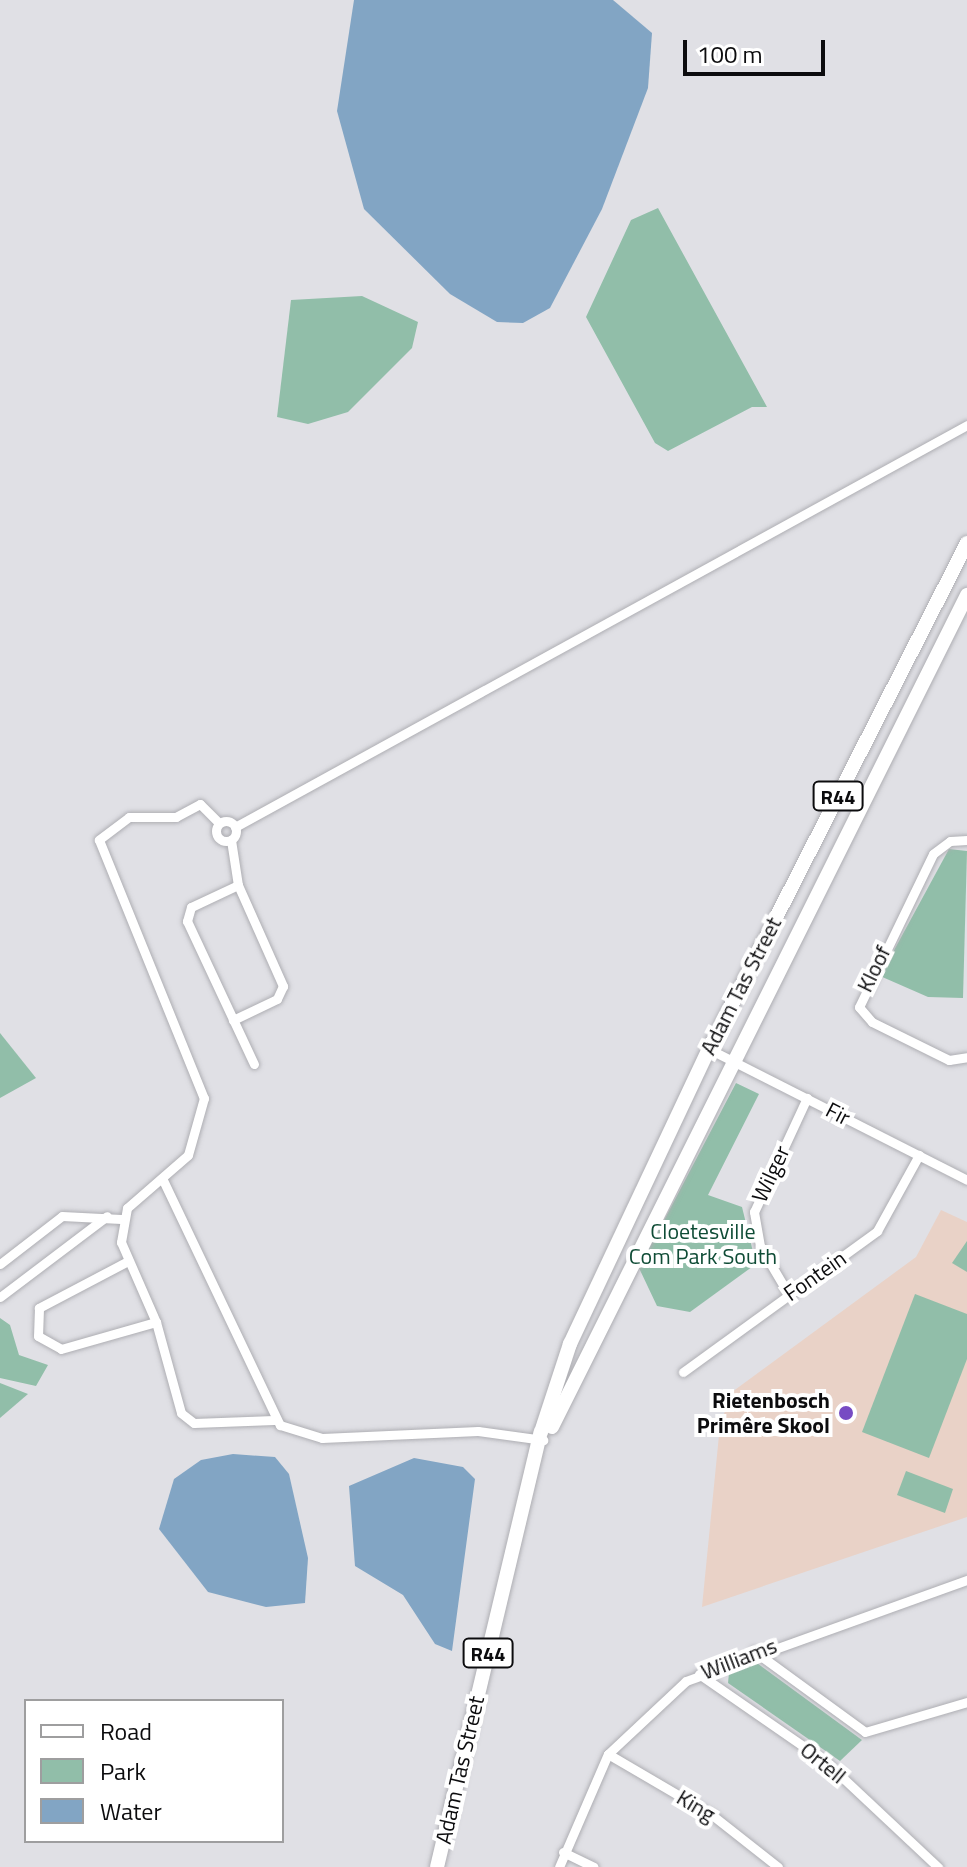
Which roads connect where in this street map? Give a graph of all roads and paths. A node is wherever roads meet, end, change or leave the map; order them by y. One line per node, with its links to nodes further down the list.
1 (967, 425): 5 (street)
2 (967, 543): 10 (main road, Adam Tas Street / R44)
3 (967, 595): 11 (main road, Adam Tas Street / R44)
4 (219, 823): 5 (street); 6 (street); 16 (street)
5 (235, 827): 6 (street)
6 (231, 840): 8 (street)
7 (967, 840): 12 (street, Kloof)
8 (238, 885): 9 (street); 9 (street)
9 (233, 1020): 13 (street)
10 (709, 1049): 11 (street, Fir); 27 (main road, Adam Tas Street / R44)
11 (731, 1060): 14 (street, Fir); 27 (main road, Adam Tas Street / R44)
12 (966, 1062)
13 (254, 1064)
14 (807, 1098): 15 (street, Fir); 22 (street, Wilger)
15 (919, 1155): 17 (street, Fir); 22 (street, Fontein)
16 (162, 1178): 19 (street); 26 (street)
17 (967, 1180)
18 (107, 1216): 19 (street); 21 (street); 23 (street)
19 (121, 1219): 20 (street)
20 (128, 1261): 24 (street); 24 (street)
21 (0, 1264)
22 (789, 1295): 25 (street, Fontein)
23 (0, 1297)
24 (156, 1322): 26 (street)
25 (683, 1372)
26 (274, 1420): 27 (street)
27 (543, 1440): 34 (main road, Adam Tas Street / R44)
28 (967, 1580): 29 (street, Williams)
29 (754, 1651): 30 (street, Williams); 31 (street)
30 (699, 1674): 32 (street, Williams); 38 (street, Ortell)
31 (967, 1702)
32 (608, 1754): 33 (street, Williams); 37 (street, King)
33 (563, 1852): 35 (street, Williams); 36 (street)
34 (437, 1867)
35 (559, 1867)
36 (594, 1867)
37 (778, 1867)
38 (938, 1867)

